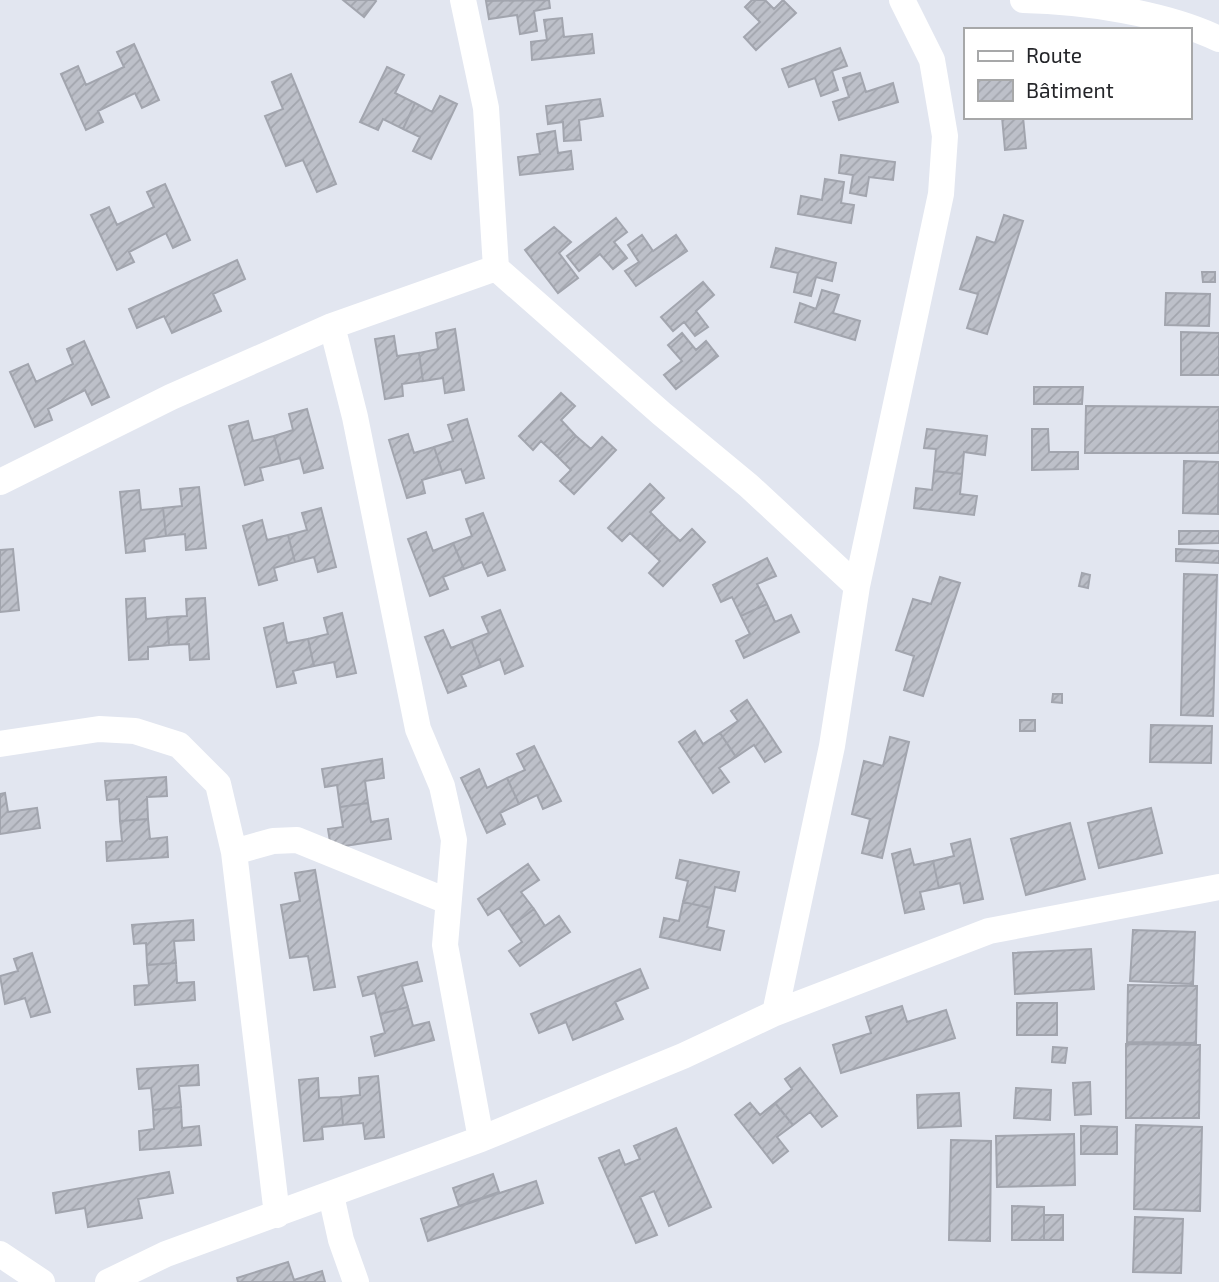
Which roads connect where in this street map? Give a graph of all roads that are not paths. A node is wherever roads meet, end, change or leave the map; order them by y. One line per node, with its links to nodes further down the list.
1 (463, 0): 7 (street)
2 (902, 0): 3 (street); 10 (street)
3 (916, 0)
4 (1023, 0): 5 (street)
5 (1207, 25): 6 (street)
6 (1219, 39)
7 (496, 268): 8 (street); 10 (street)
8 (332, 326): 9 (street); 14 (street)
9 (0, 482)
10 (857, 586): 15 (street)
11 (0, 744): 12 (street)
12 (234, 852): 14 (street); 18 (street)
13 (1219, 887): 15 (street)
14 (447, 901): 16 (street)
15 (775, 1013): 16 (street)
16 (481, 1139): 17 (street)
17 (331, 1195): 18 (street); 22 (street)
18 (277, 1215): 21 (street)
19 (0, 1254): 20 (street)
20 (42, 1282)
21 (108, 1282)
22 (356, 1282)

